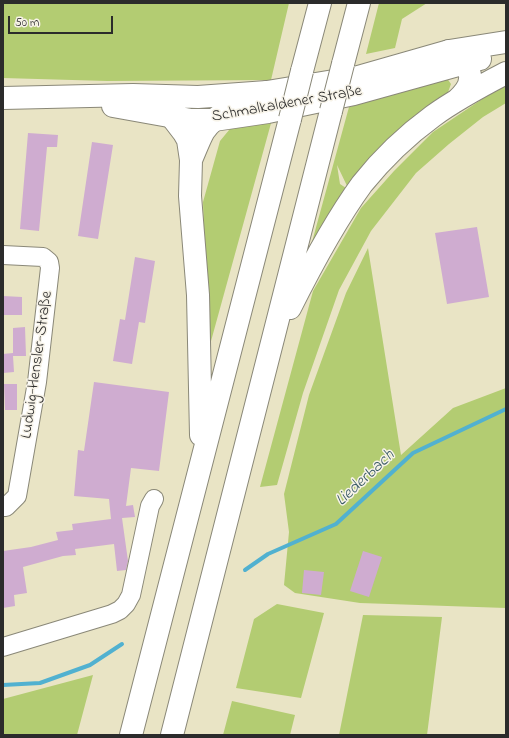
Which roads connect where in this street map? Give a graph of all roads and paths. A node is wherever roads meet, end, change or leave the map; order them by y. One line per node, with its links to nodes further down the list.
1 (320, 3): 16 (main road, bridge)
2 (359, 3): 15 (main road, bridge)
3 (506, 42): 5 (main road, Schmalkaldener Straße)
4 (506, 52): 5 (main road, Schmalkaldener Straße)
5 (456, 57): 7 (main road, Schmalkaldener Straße); 10 (main road); 12 (main road, Schmalkaldener Straße)
6 (506, 73): 10 (main road)
7 (266, 92): 9 (main road, Schmalkaldener Straße); 12 (main road)
8 (3, 98): 9 (main road, Schmalkaldener Straße)
9 (65, 98): 11 (main road, Schmalkaldener Straße)
10 (456, 102): 15 (main road)
11 (172, 116): 12 (main road, Schmalkaldener Straße); 13 (main road)
12 (214, 120): 13 (main road)
13 (191, 160): 16 (main road)
14 (3, 255): 18 (street, Ludwig-Hensler-Straße)
15 (271, 348): 21 (main road)
16 (202, 461): 20 (main road)
17 (154, 499): 19 (street)
18 (3, 507)
19 (3, 647)
20 (131, 735)
21 (172, 735)

